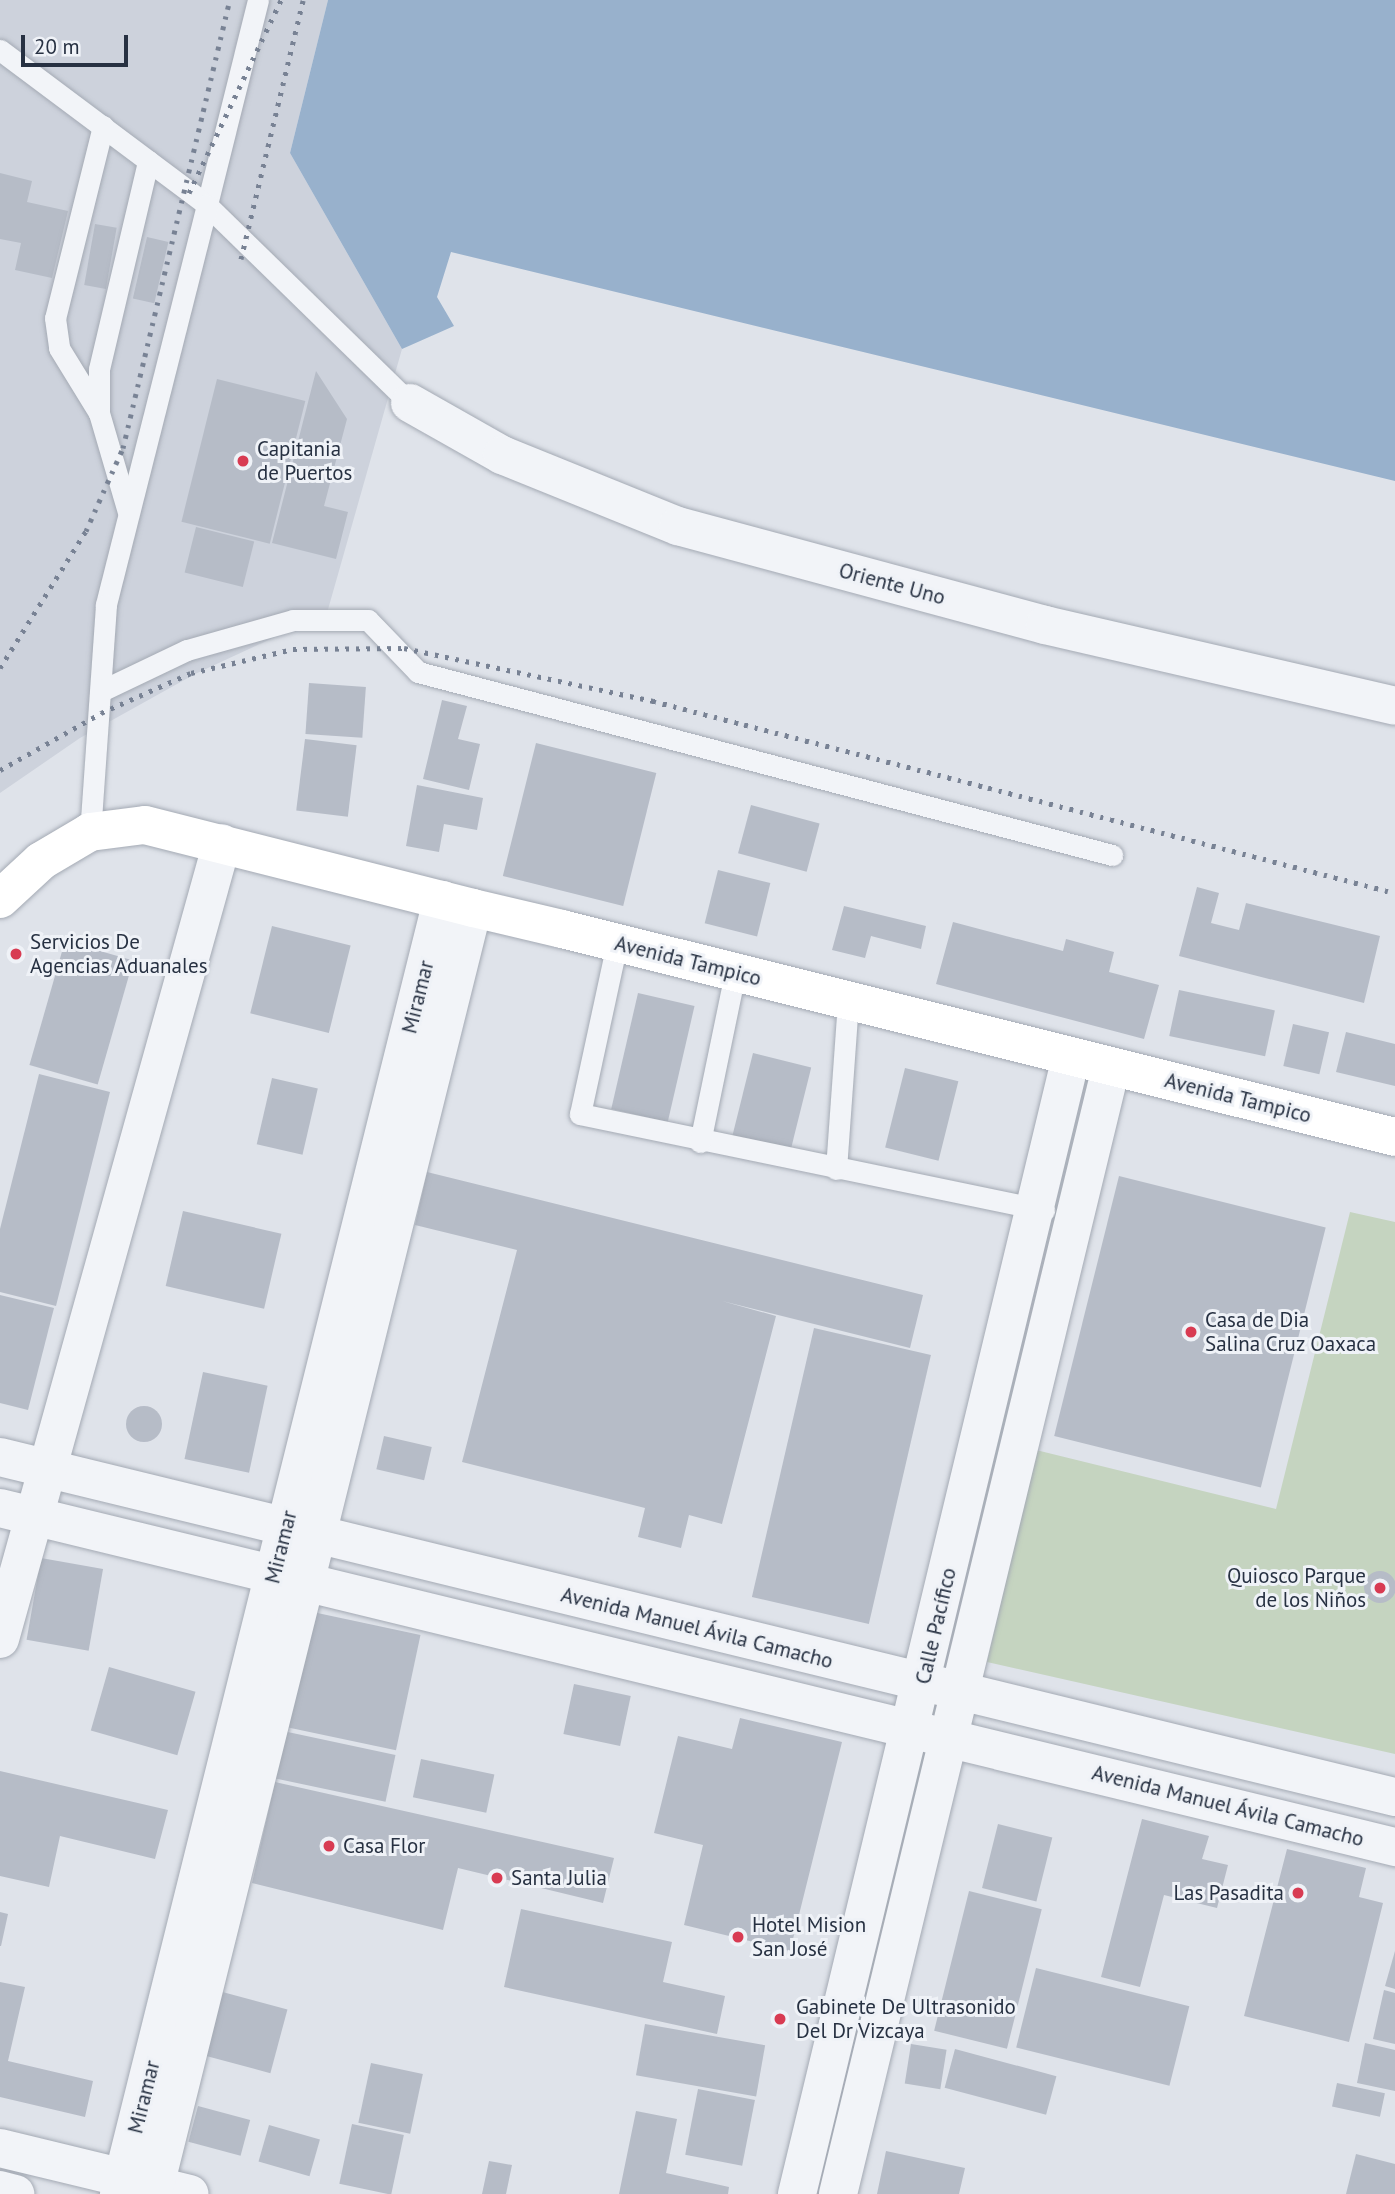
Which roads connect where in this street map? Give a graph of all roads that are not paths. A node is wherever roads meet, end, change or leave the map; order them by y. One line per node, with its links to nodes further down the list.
1 (258, 0): 5 (lane)
2 (0, 50): 3 (lane)
3 (103, 126): 4 (lane); 7 (lane)
4 (148, 161): 5 (lane); 7 (lane)
5 (207, 205): 6 (lane); 8 (lane)
6 (410, 403): 10 (street, Oriente Uno)
7 (99, 414): 8 (lane)
8 (128, 512): 9 (lane)
9 (101, 691): 11 (lane); 13 (lane)
10 (1395, 706)
11 (90, 832): 12 (main road, Avenida Tampico); 14 (main road, Avenida Tampico)
12 (222, 843): 15 (main road, Avenida Tampico); 27 (street)
13 (1112, 855)
14 (0, 899)
15 (458, 904): 16 (main road, Avenida Tampico); 29 (street, Miramar)
16 (617, 943): 17 (main road, Avenida Tampico); 22 (lane)
17 (735, 973): 18 (main road, Avenida Tampico); 22 (lane)
18 (848, 1001): 19 (main road, Avenida Tampico); 23 (lane)
19 (1071, 1057): 20 (main road, Avenida Tampico); 24 (street, Calle Pacífico)
20 (1111, 1067): 21 (main road, Avenida Tampico); 25 (street, Calle Pacífico)
21 (1395, 1136)
22 (700, 1142): 23 (lane)
23 (836, 1169): 24 (lane)
24 (1035, 1208): 25 (lane); 32 (street, Calle Pacífico)
25 (1074, 1217): 33 (street, Calle Pacífico)
26 (0, 1457): 27 (street, Avenida Manuel Ávila Camacho)
27 (50, 1468): 28 (street); 29 (street, Avenida Manuel Ávila Camacho)
28 (15, 1512): 30 (street, Avenida Manuel Ávila Camacho); 31 (street)
29 (301, 1532): 30 (street, Miramar); 32 (street, Avenida Manuel Ávila Camacho)
30 (290, 1578): 34 (street, Avenida Manuel Ávila Camacho); 39 (street, Miramar)
31 (0, 1639)
32 (922, 1682): 33 (street, Avenida Manuel Ávila Camacho); 34 (street, Calle Pacífico)
33 (959, 1691): 35 (street, Calle Pacífico); 36 (street, Avenida Manuel Ávila Camacho)
34 (911, 1729): 35 (street, Avenida Manuel Ávila Camacho); 42 (street, Calle Pacífico)
35 (950, 1739): 37 (street, Avenida Manuel Ávila Camacho); 43 (street, Calle Pacífico)
36 (1395, 1797)
37 (1395, 1847)
38 (0, 2148): 39 (street)
39 (148, 2189)
40 (0, 2190): 41 (street)
41 (15, 2194)
42 (797, 2194)
43 (838, 2194)

